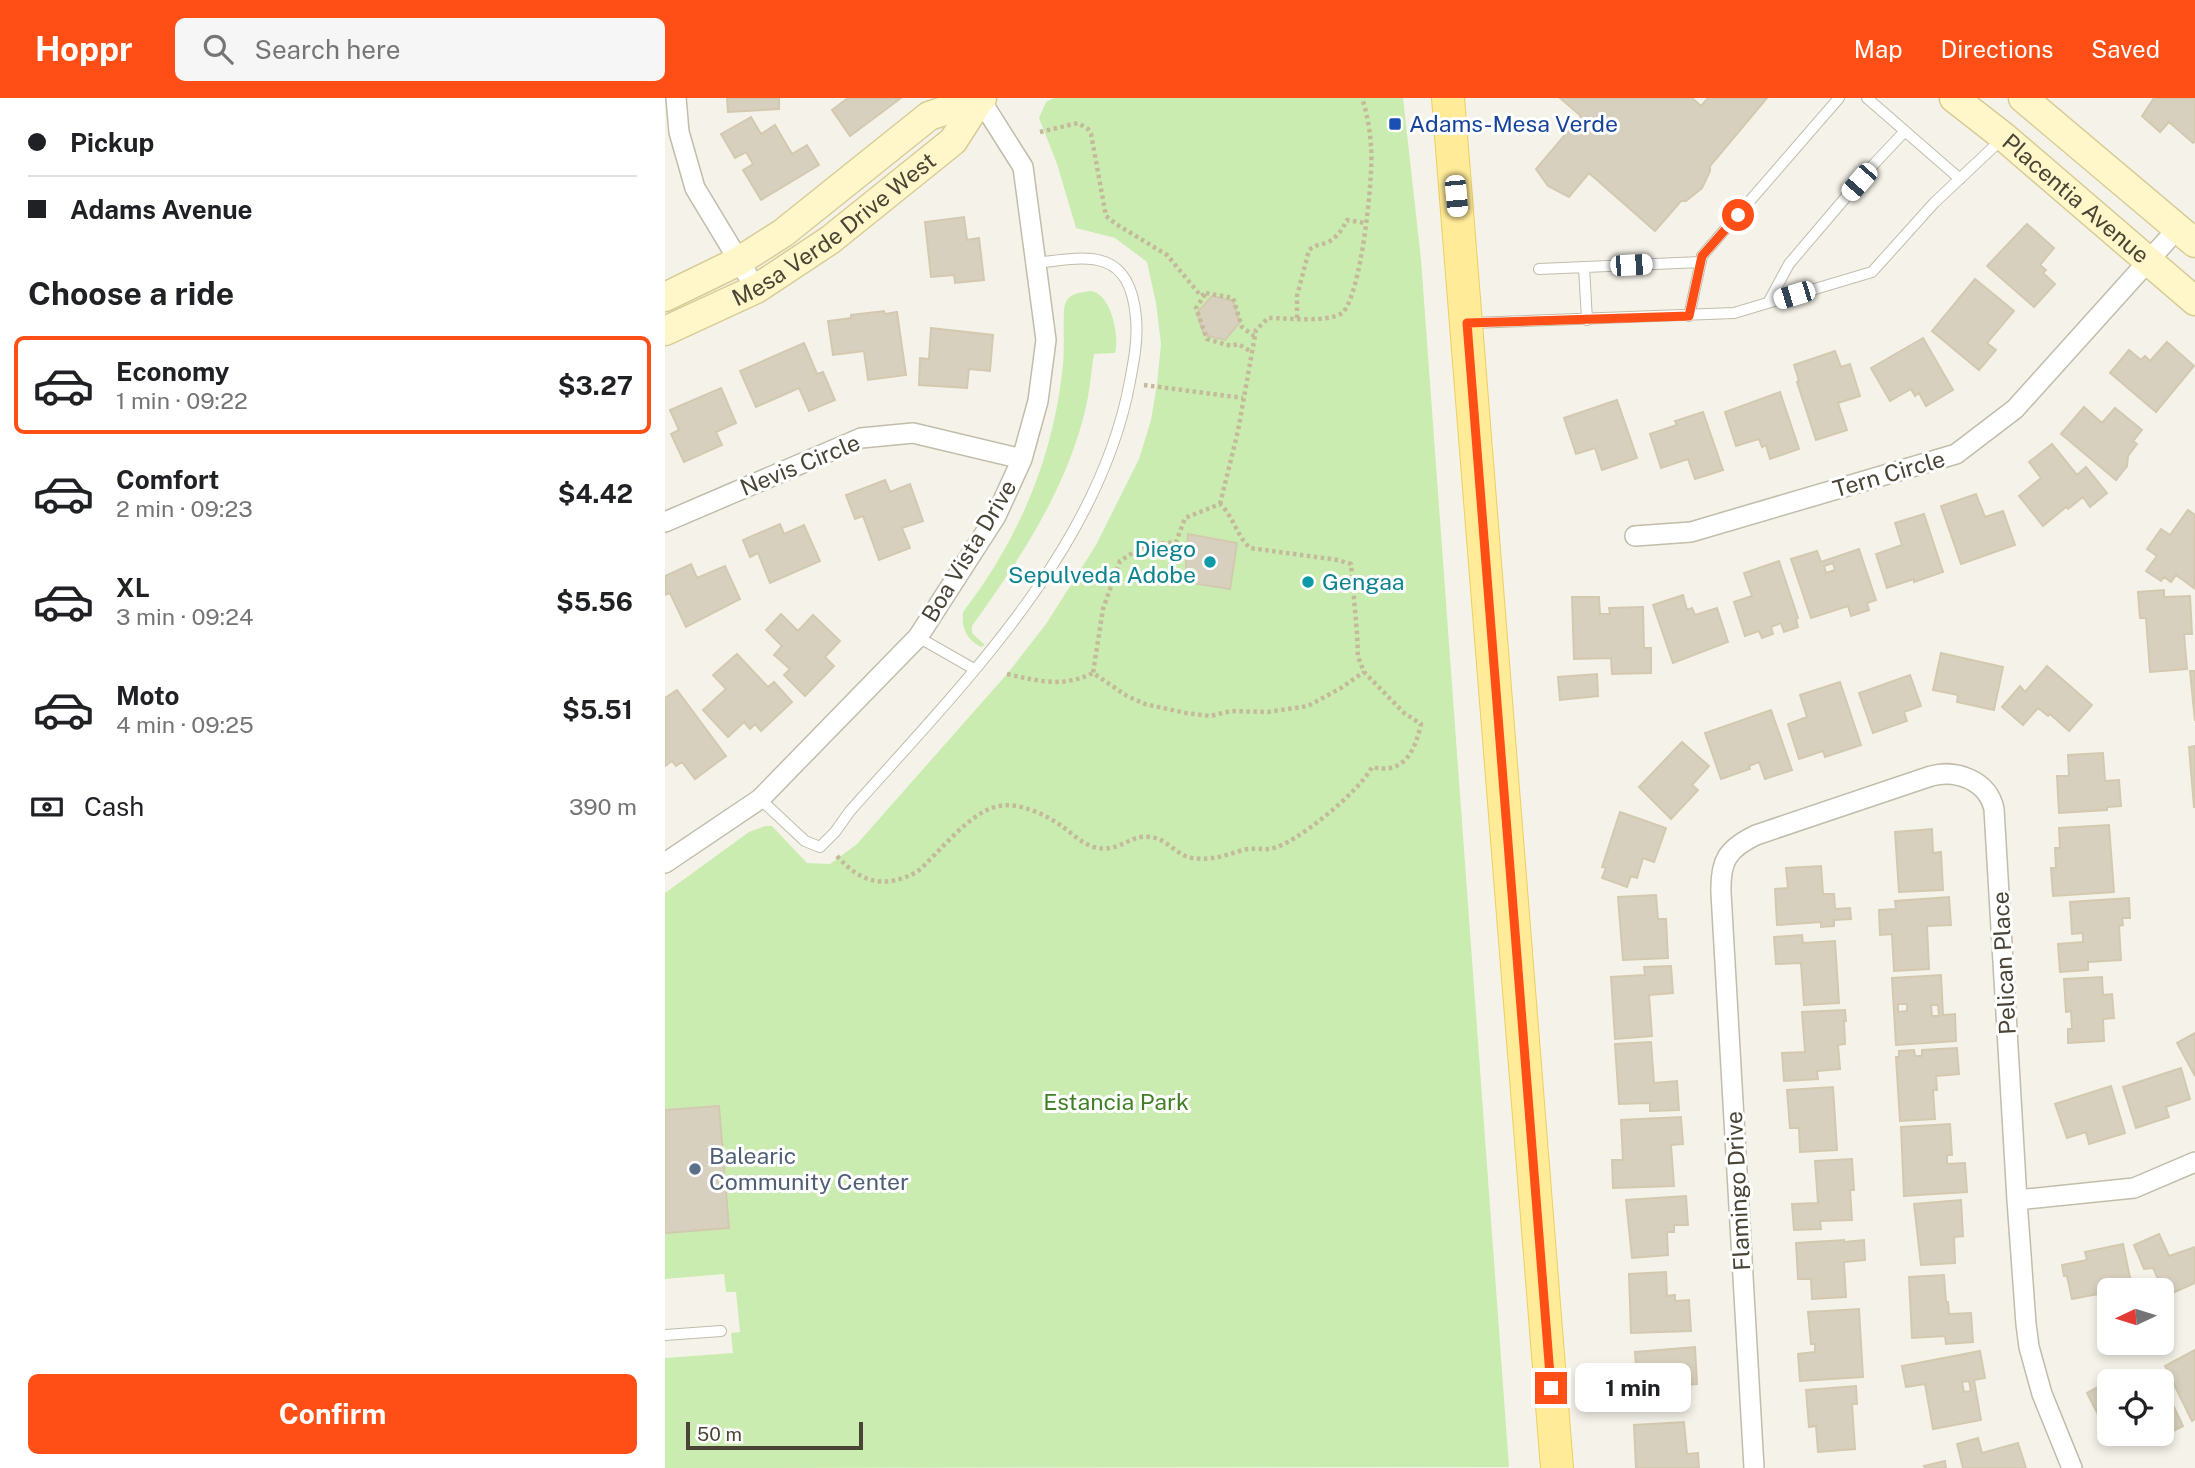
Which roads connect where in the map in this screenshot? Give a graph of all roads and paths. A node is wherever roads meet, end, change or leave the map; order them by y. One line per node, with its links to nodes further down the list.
1 (676, 98): 15 (street)
2 (1362, 98): 13 (path)
3 (1448, 98): 29 (main road)
4 (1839, 98): 16 (lane)
5 (1867, 98): 9 (lane)
6 (1954, 98): 11 (street, Placentia Avenue)
7 (2023, 98): 14 (street, Placentia Avenue)
8 (981, 99): 15 (street, Mesa Verde Drive West); 18 (street, Boa Vista Drive); 21 (street, Mesa Verde Drive West)
9 (1905, 131): 12 (lane); 25 (lane)
10 (1039, 132): 22 (path)
11 (2004, 138): 12 (lane); 17 (street, Placentia Avenue)
12 (1959, 179): 25 (lane)
13 (1365, 223): 27 (path); 27 (path)
14 (2187, 235): 17 (street, Tern Circle)
15 (739, 261): 21 (street); 23 (street, Mesa Verde Drive West)
16 (1701, 261): 19 (lane); 26 (lane)
17 (2147, 262): 24 (street, Placentia Avenue); 38 (street, Tern Circle)
18 (1036, 263): 33 (lane); 35 (street, Boa Vista Drive)
19 (1584, 267): 20 (lane); 28 (lane)
20 (1539, 269)
21 (756, 289): 30 (street, Mesa Verde Drive West)
22 (1206, 293): 31 (path); 32 (path)
23 (665, 296)
24 (2195, 301)
25 (1768, 303): 26 (lane)
26 (1689, 316): 28 (lane)
27 (1297, 318): 31 (path)
28 (1587, 320): 29 (lane)
29 (1467, 323): 52 (main road)
30 (665, 331)
31 (1254, 336): 32 (path)
32 (1252, 352): 34 (path)
33 (1129, 382): 34 (path); 40 (lane)
34 (1243, 398): 36 (path)
35 (1022, 459): 37 (street, Nevis Circle); 39 (street, Boa Vista Drive)
36 (1220, 504): 41 (path); 42 (path)
37 (665, 522)
38 (1635, 536)
39 (919, 637): 40 (lane); 44 (street, Boa Vista Drive)
40 (974, 669): 44 (lane)
41 (1364, 672): 42 (path); 45 (path)
42 (1093, 673): 43 (path)
43 (1007, 674)
44 (760, 799): 46 (street, Boa Vista Drive)
45 (837, 856)
46 (665, 863)
47 (1722, 913): 49 (street, Pelican Place); 53 (street, Flamingo Drive)
48 (2195, 1162): 49 (street)
49 (2017, 1200): 54 (street, Pelican Place)
50 (721, 1331): 51 (lane)
51 (665, 1335)
52 (1557, 1468)
53 (1754, 1468)
54 (2072, 1468)

